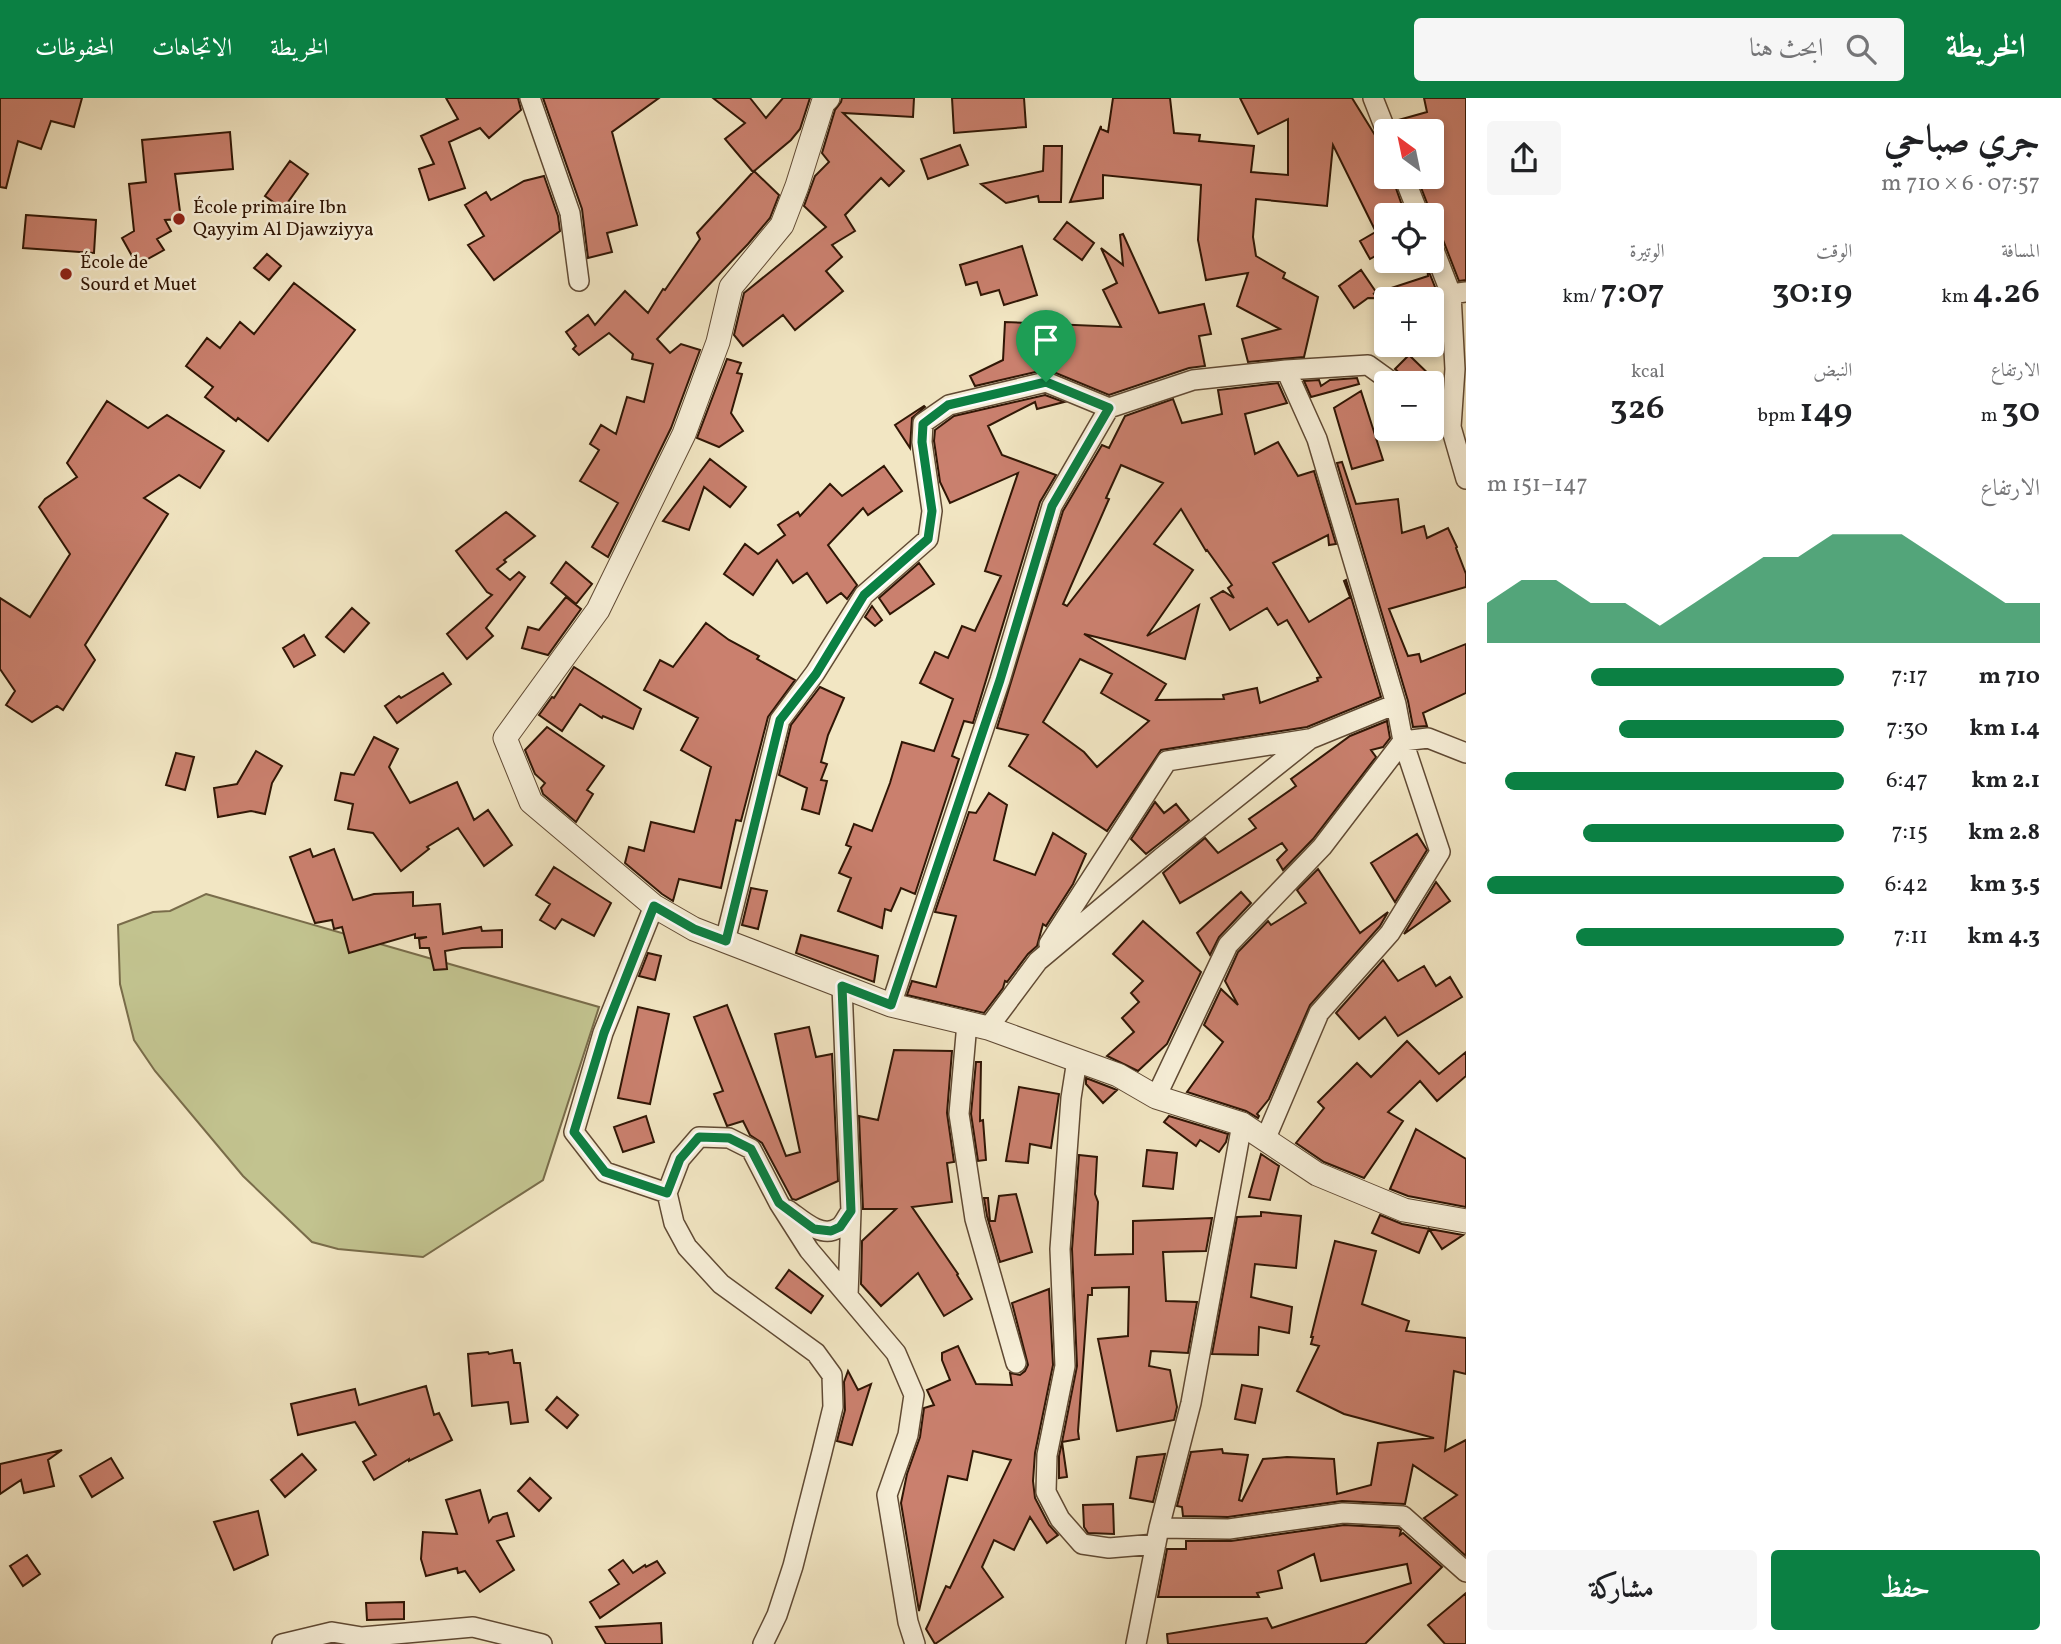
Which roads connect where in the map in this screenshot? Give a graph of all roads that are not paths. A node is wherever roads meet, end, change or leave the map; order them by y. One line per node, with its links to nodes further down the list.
1 (530, 98): 6 (street)
2 (828, 98): 18 (street)
3 (1373, 98): 4 (street)
4 (1381, 119)
5 (1444, 267): 7 (street)
6 (579, 281)
7 (1458, 293): 12 (street)
8 (1286, 370): 9 (street); 10 (street); 14 (street)
9 (1376, 371)
10 (1109, 408): 19 (street); 22 (street)
11 (1444, 421): 12 (street)
12 (1451, 427): 13 (street)
13 (1466, 479)
14 (1396, 705): 15 (street); 16 (street)
15 (1310, 739): 20 (street); 20 (street)
16 (1403, 741): 17 (street); 25 (street); 27 (street)
17 (1466, 753)
18 (654, 906): 19 (street); 28 (street)
19 (726, 941): 21 (street)
20 (1038, 961): 23 (street)
21 (842, 986): 22 (street); 30 (street)
22 (891, 1005): 23 (street)
23 (978, 1026): 24 (street); 33 (street)
24 (1077, 1060): 25 (street); 34 (street)
25 (1156, 1097): 26 (street)
26 (1242, 1124): 27 (street); 34 (street)
27 (1265, 1140): 31 (street)
28 (667, 1193): 29 (street); 39 (street)
29 (779, 1203): 30 (street); 32 (street)
30 (851, 1211): 32 (street)
31 (1466, 1221)
32 (848, 1296): 40 (street)
33 (1016, 1363)
34 (1158, 1536): 35 (street); 41 (street)
35 (1466, 1572)
36 (365, 1640): 37 (street); 38 (street)
37 (282, 1644)
38 (542, 1644)
39 (763, 1644)
40 (915, 1644)
41 (1136, 1644)

